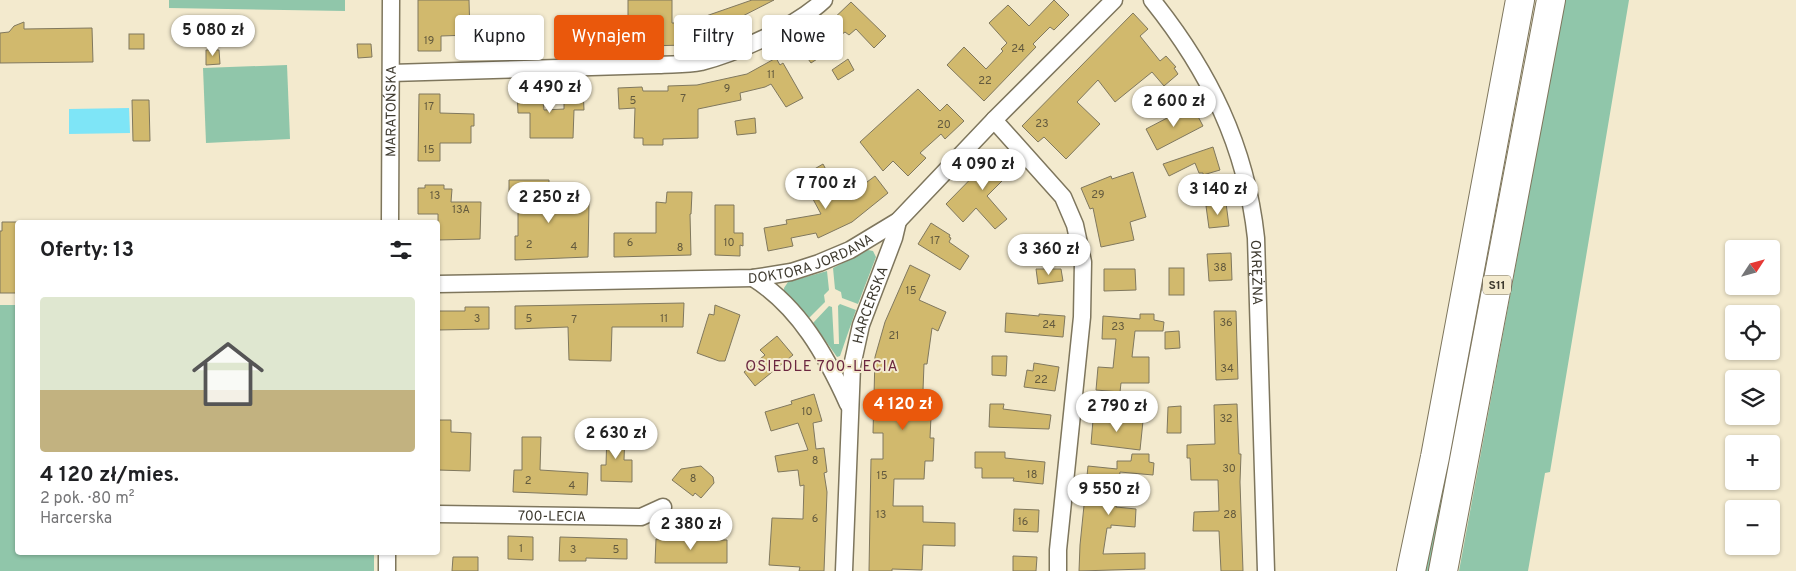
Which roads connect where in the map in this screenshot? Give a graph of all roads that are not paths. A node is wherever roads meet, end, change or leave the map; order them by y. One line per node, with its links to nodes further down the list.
1 (391, 0): 7 (street, MARATOŃSKA)
2 (824, 0): 7 (street)
3 (1114, 0): 8 (street, DOKTORA JORDANA)
4 (1152, 0): 20 (street, OKRĘŻNA)
5 (1520, 0): 21 (highway, S11)
6 (1551, 0): 22 (highway, S11)
7 (391, 73): 9 (street, MARATOŃSKA)
8 (994, 120): 10 (street, DOKTORA JORDANA); 19 (street)
9 (390, 220)
10 (898, 221): 11 (street, DOKTORA JORDANA); 13 (street, HARCERSKA)
11 (753, 278): 12 (street, DOKTORA JORDANA); 13 (street)
12 (440, 284)
13 (850, 407): 18 (street, HARCERSKA)
14 (663, 507): 15 (street, 700-LECIA)
15 (440, 514)
16 (387, 555): 17 (street)
17 (387, 571)
18 (844, 571)
19 (1058, 571)
20 (1266, 571)
21 (1411, 571)
22 (1443, 571)

